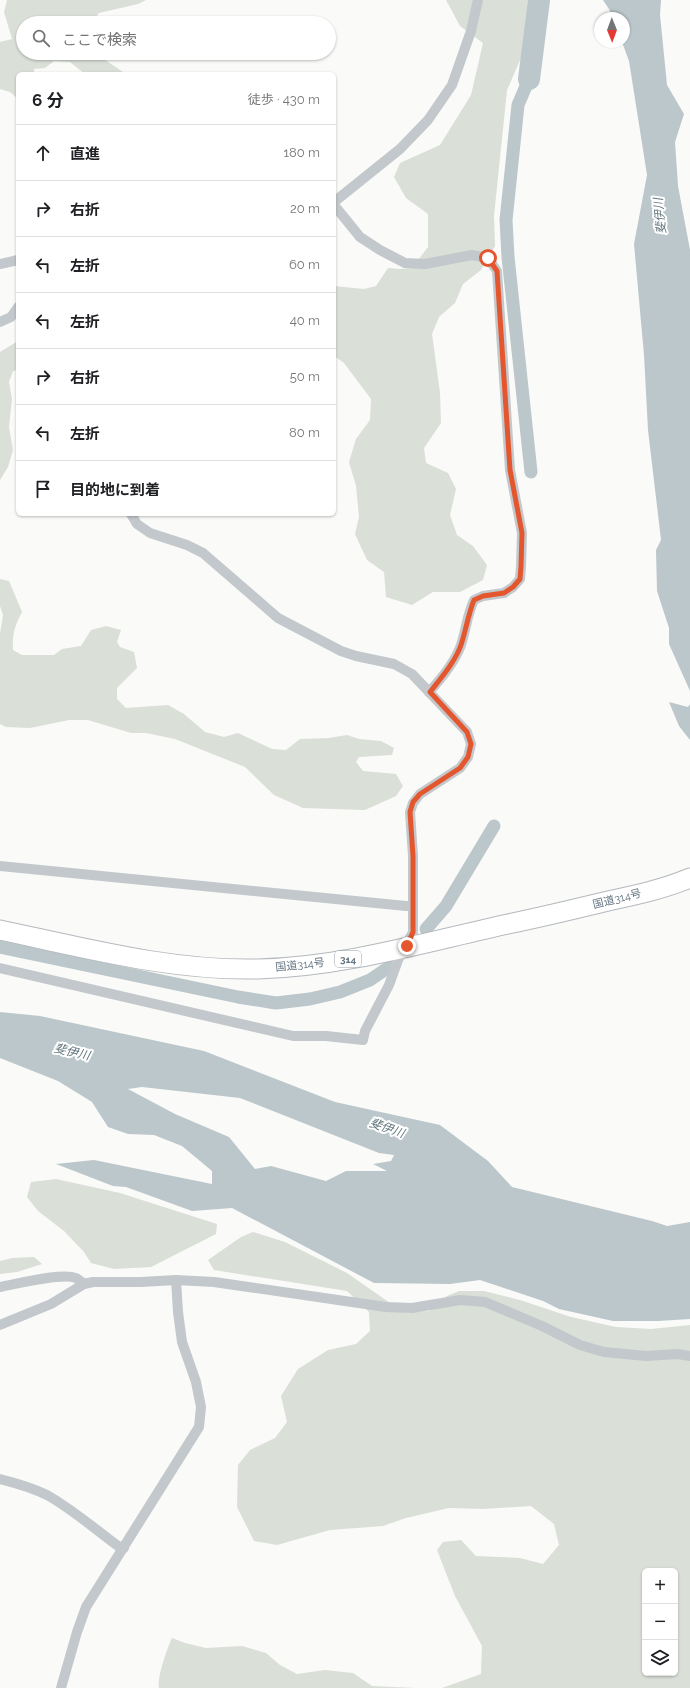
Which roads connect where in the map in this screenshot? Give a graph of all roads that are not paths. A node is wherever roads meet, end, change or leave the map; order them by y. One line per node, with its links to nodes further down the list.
1 (478, 0): 2 (street)
2 (336, 202)
3 (336, 207): 9 (street)
4 (16, 260): 5 (street)
5 (0, 264)
6 (16, 310): 7 (street)
7 (0, 322)
8 (133, 516): 9 (street)
9 (430, 692): 12 (street)
10 (0, 866): 12 (street)
11 (690, 878): 14 (highway, 国道314号 / 314)
12 (413, 906): 14 (street)
13 (0, 930): 14 (highway, 国道314号 / 314)
14 (407, 946): 15 (street)
15 (0, 968)
16 (176, 1280): 17 (street); 20 (street); 22 (street)
17 (84, 1284): 18 (street); 19 (street)
18 (0, 1287)
19 (0, 1325)
20 (690, 1356)
21 (0, 1479): 22 (street)
22 (124, 1548): 23 (street)
23 (61, 1688)

